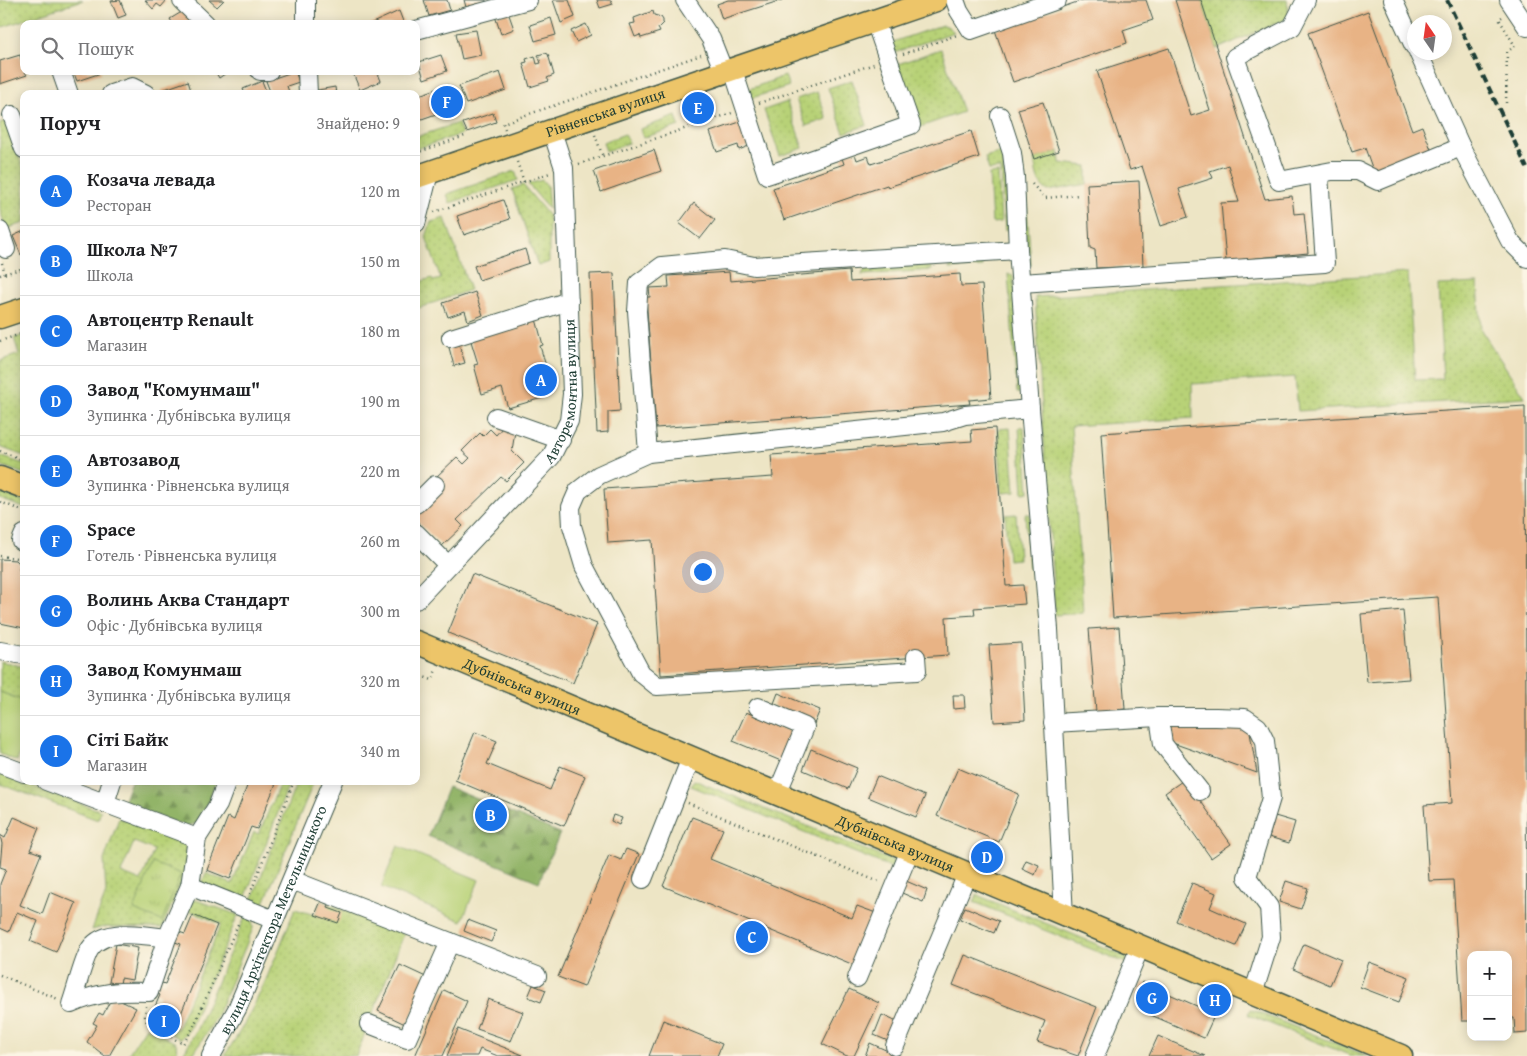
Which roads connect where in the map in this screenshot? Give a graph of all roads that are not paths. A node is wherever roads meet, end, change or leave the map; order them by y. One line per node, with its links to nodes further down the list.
1 (306, 0): 12 (street)
2 (528, 0): 15 (street)
3 (685, 0): 18 (street)
4 (936, 0): 13 (main road, Рівненська вулиця)
5 (955, 0): 6 (street)
6 (1057, 0)
7 (1306, 0): 31 (street)
8 (1393, 0): 16 (street)
9 (1509, 0): 14 (street)
10 (182, 1): 11 (street)
11 (202, 20)
12 (306, 20)
13 (875, 21): 18 (main road, Рівненська вулиця); 18 (street)
14 (1527, 27)
15 (420, 29)
16 (1407, 31)
17 (1422, 60): 29 (street)
18 (729, 71): 27 (main road, Рівненська вулиця)
19 (62, 75): 21 (street)
20 (307, 75): 24 (street)
21 (68, 90)
22 (123, 90): 23 (street)
23 (138, 90)
24 (308, 90)
25 (12, 116): 28 (street)
26 (1000, 116): 35 (street)
27 (552, 131): 30 (main road, Рівненська вулиця); 38 (street, Авторемонтна вулиця)
28 (20, 138)
29 (1461, 147): 31 (street); 36 (street)
30 (423, 175): 32 (street)
31 (1319, 175): 37 (street)
32 (420, 203)
33 (0, 230): 34 (street)
34 (6, 249)
35 (1018, 250): 37 (street); 45 (street)
36 (1527, 258)
37 (1021, 283): 42 (street)
38 (569, 301): 41 (street); 44 (street, Авторемонтна вулиця)
39 (20, 310): 40 (main road)
40 (0, 317)
41 (451, 338)
42 (1030, 410): 45 (street); 59 (street)
43 (496, 417): 44 (street)
44 (561, 440): 51 (street, Авторемонтна вулиця)
45 (648, 453): 56 (street)
46 (0, 478): 48 (main road)
47 (435, 485): 49 (street)
48 (20, 486)
49 (420, 500)
50 (420, 537): 51 (street)
51 (448, 565): 52 (street, Авторемонтна вулиця)
52 (420, 596)
53 (420, 644): 60 (main road, Дубнівська вулиця)
54 (0, 651): 55 (street)
55 (20, 654)
56 (916, 658)
57 (758, 707): 68 (street)
58 (1160, 717): 59 (street); 67 (street); 83 (street)
59 (1052, 723): 76 (street)
60 (691, 758): 68 (main road, Дубнівська вулиця); 73 (street)
61 (0, 764): 62 (street)
62 (20, 772)
63 (57, 785): 69 (street)
64 (111, 785): 69 (street)
65 (226, 785): 70 (street)
66 (331, 785): 74 (street, вулиця Архітектора Метельницького)
67 (1200, 791)
68 (777, 794): 71 (main road, Дубнівська вулиця)
69 (105, 803): 70 (street)
70 (197, 838): 75 (street)
71 (910, 850): 72 (main road, Дубнівська вулиця); 82 (street)
72 (968, 874): 76 (main road, Дубнівська вулиця); 85 (street)
73 (643, 879)
74 (292, 880): 77 (street, вулиця Архітектора Метельницького); 79 (street)
75 (190, 886): 77 (street); 78 (street)
76 (1064, 916): 80 (main road, Дубнівська вулиця)
77 (274, 920): 86 (street, вулиця Архітектора Метельницького)
78 (167, 938): 78 (street)
79 (450, 942): 81 (street); 84 (street)
80 (1140, 947): 83 (main road, Дубнівська вулиця); 87 (street)
81 (537, 976)
82 (857, 978)
83 (1253, 994): 88 (main road, Дубнівська вулиця)
84 (369, 1024)
85 (895, 1046)
86 (211, 1056)
87 (1095, 1056)
88 (1401, 1056)

